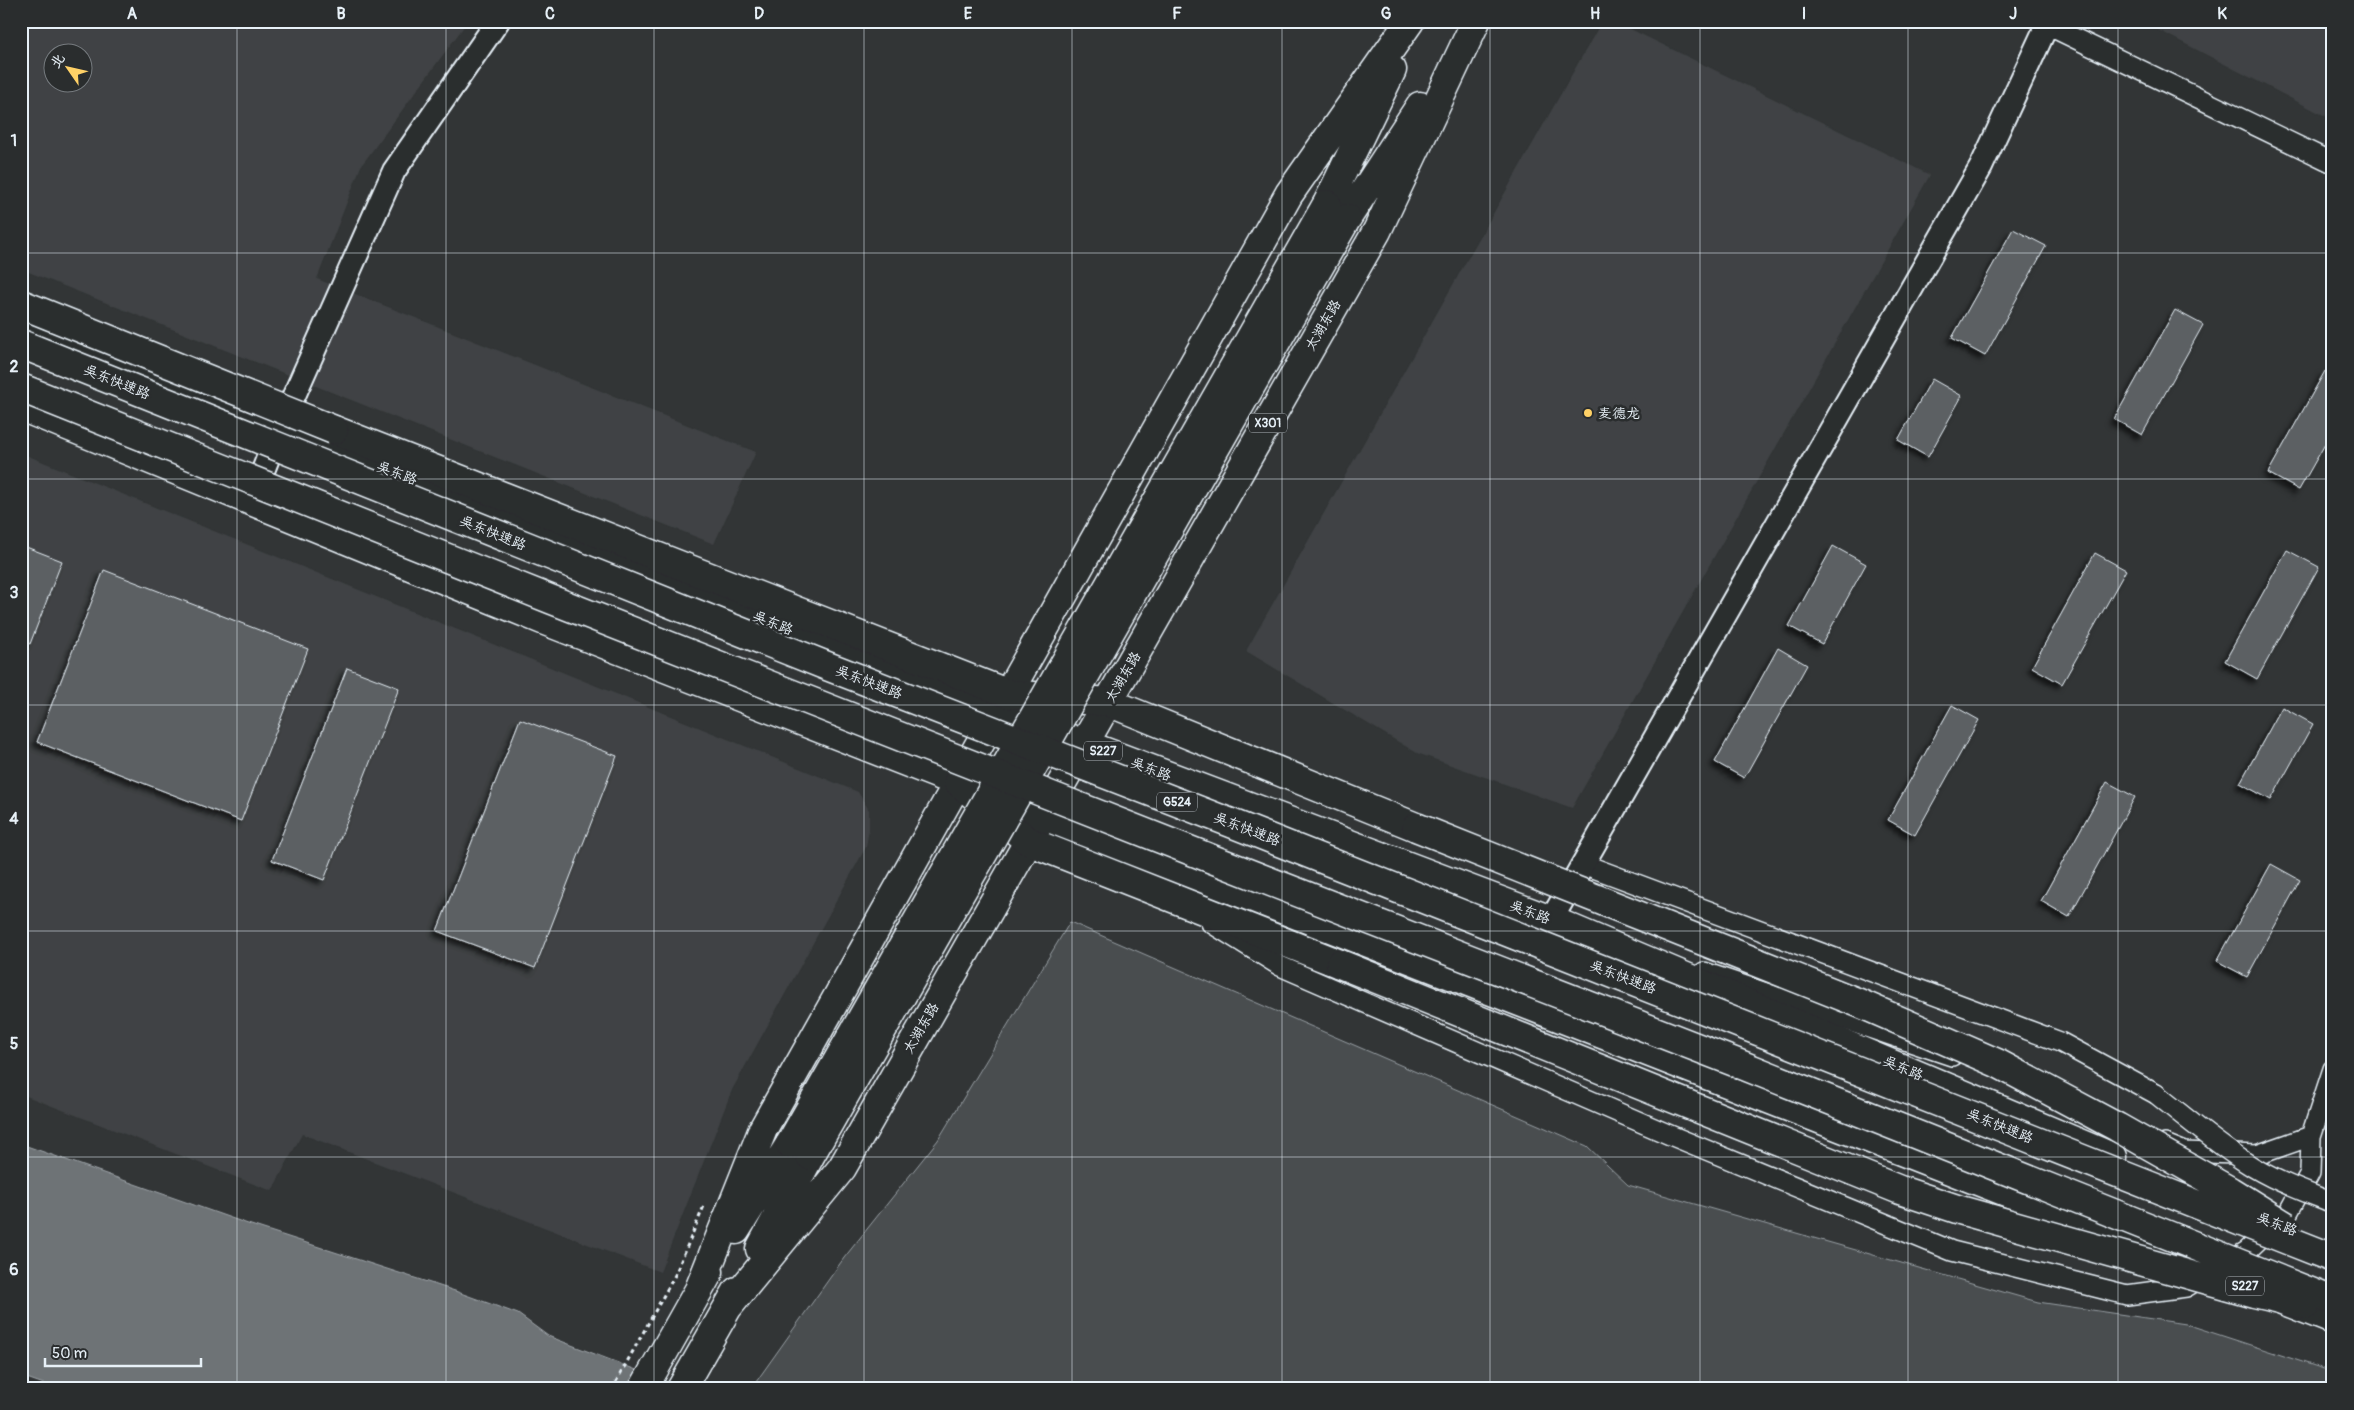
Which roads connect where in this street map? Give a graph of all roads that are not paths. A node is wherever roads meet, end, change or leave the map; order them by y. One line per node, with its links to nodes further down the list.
1 (498, 21): 13 (street)
2 (1410, 21): 16 (main road, 太湖东路)
3 (1416, 21): 7 (main road, 太湖东路)
4 (1476, 21): 7 (main road, 太湖东路); 15 (main road, 太湖东路 / X301)
5 (2043, 23): 6 (street); 21 (street)
6 (2333, 163)
7 (1337, 211): 29 (main road, 太湖东路, bridge); 31 (main road, 太湖东路, bridge)
8 (21, 304): 16 (main road, bridge)
9 (21, 323): 13 (main road, 吴东路 / S227)
10 (21, 344): 28 (main road, 吴东快速路 / G524, bridge)
11 (21, 388): 30 (main road, bridge)
12 (21, 407): 14 (main road, S227)
13 (280, 427): 14 (street); 16 (main road, 吴东路 / S227)
14 (252, 500): 18 (main road, S227)
15 (1108, 702): 16 (main road); 17 (main road, 太湖东路 / X301); 28 (main road, bridge)
16 (1003, 703): 17 (main road, 吴东路 / S227); 18 (main road, 太湖东路)
17 (1084, 744): 19 (main road, 太湖东路 / X301); 23 (main road, 吴东路 / S227)
18 (958, 782): 19 (main road, S227); 20 (main road); 29 (main road, 太湖东路)
19 (1042, 816): 20 (main road, 太湖东路); 33 (main road, S227, bridge)
20 (1028, 841): 22 (main road); 31 (main road, 太湖东路)
21 (1583, 864): 23 (street); 26 (street, bridge)
22 (1169, 897): 25 (street); 32 (main road, bridge)
23 (1551, 920): 25 (street); 27 (main road, 吴东路 / S227, bridge)
24 (2333, 1069): 25 (street)
25 (2311, 1136)
26 (2333, 1203)
27 (2333, 1245)
28 (2333, 1256)
29 (700, 1287): 34 (main road, 太湖东路)
30 (2333, 1301)
31 (728, 1307): 35 (main road, 太湖东路)
32 (2333, 1311)
33 (2333, 1320)
34 (643, 1389)
35 (682, 1389)

